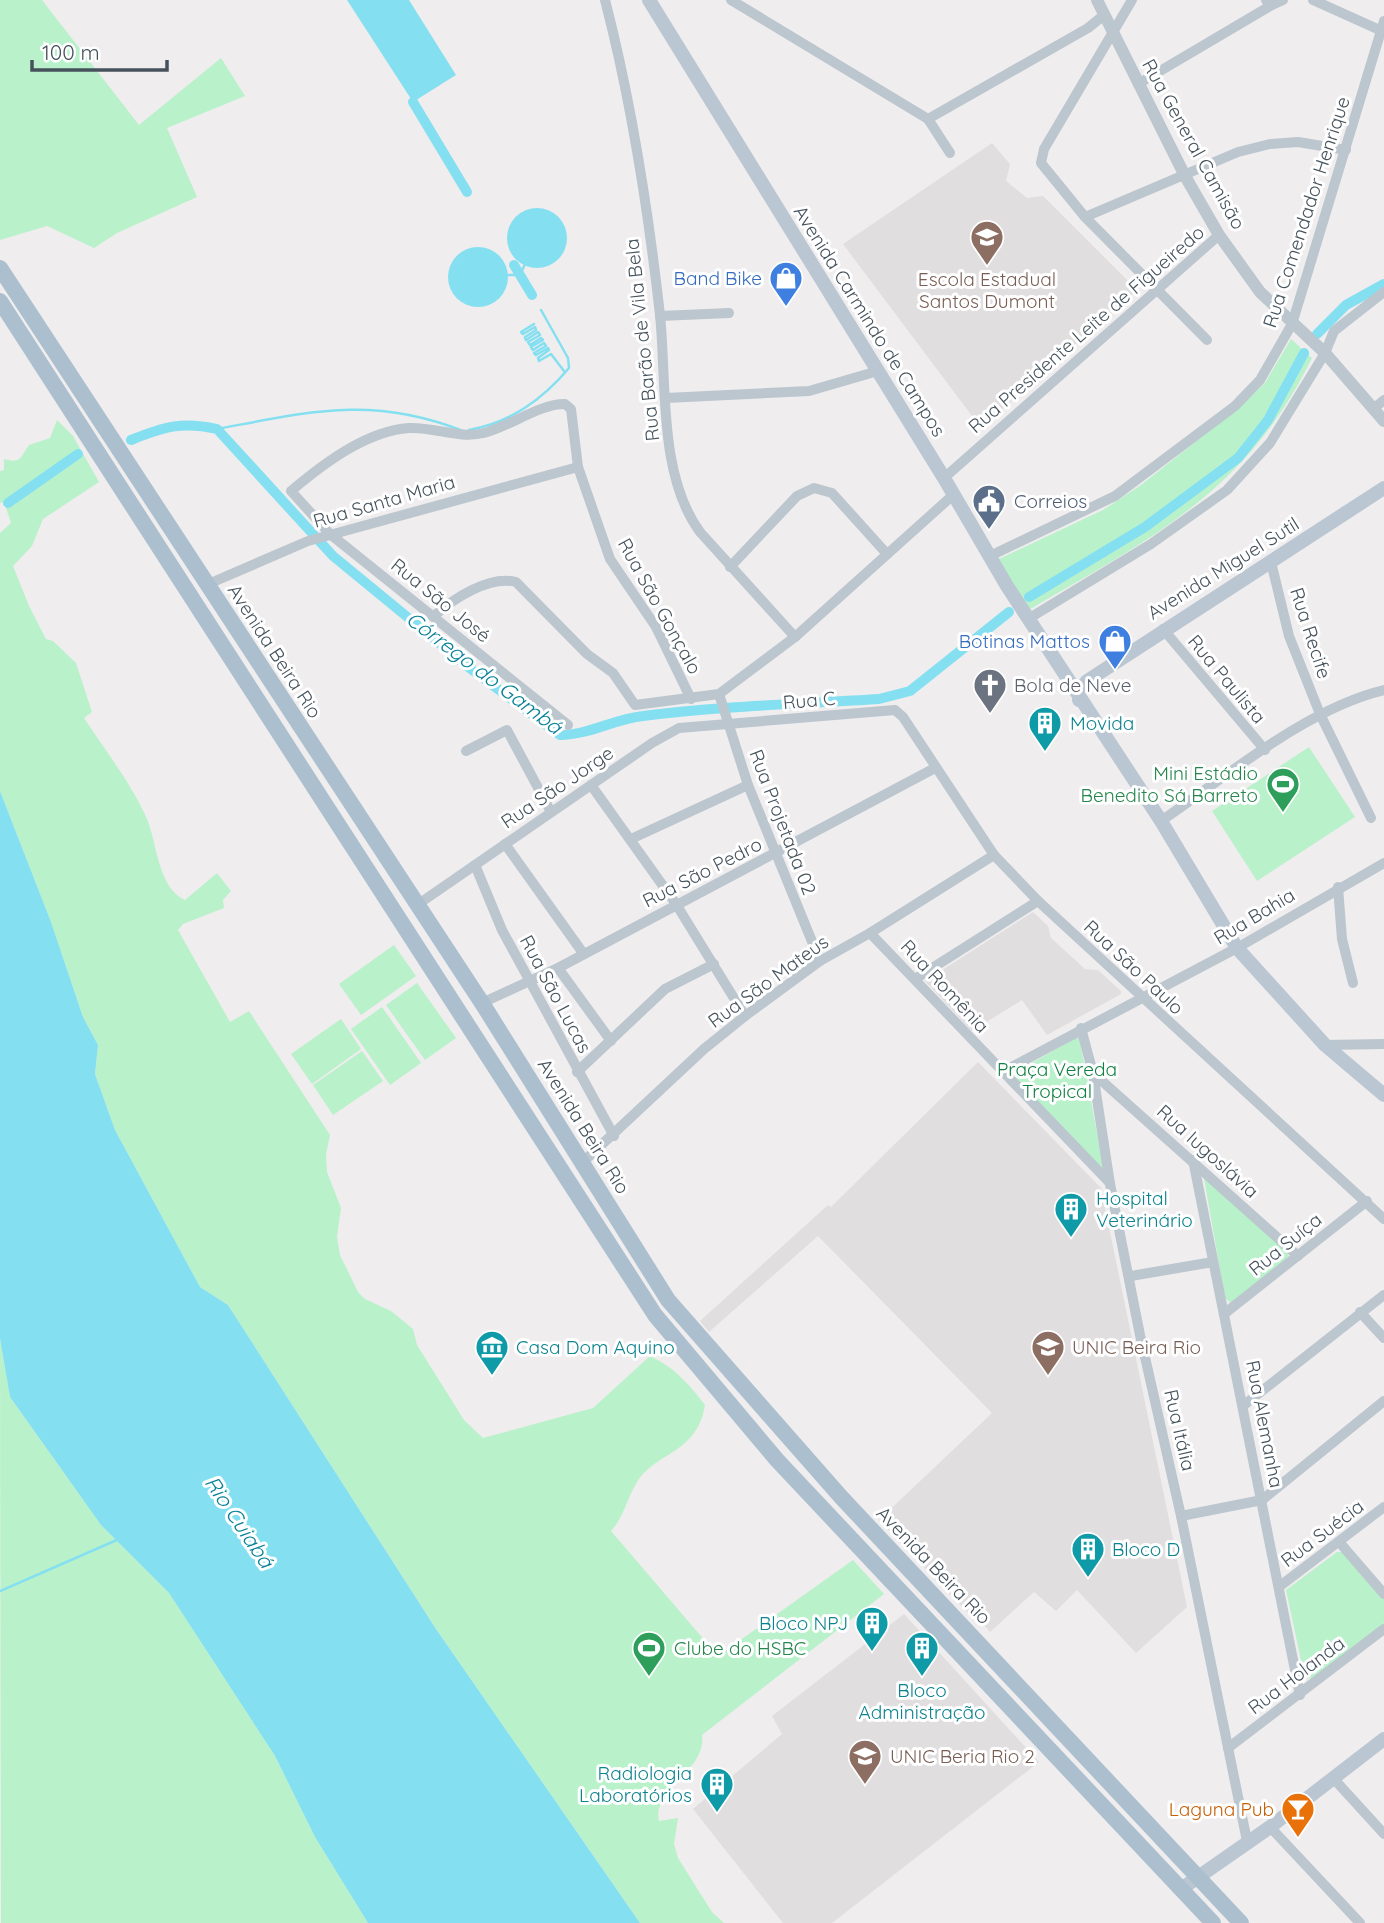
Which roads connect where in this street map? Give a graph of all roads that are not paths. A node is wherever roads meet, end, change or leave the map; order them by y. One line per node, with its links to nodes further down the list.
1 (605, 0): 25 (street, Rua Barão de Vila Bela)
2 (731, 0): 14 (street)
3 (1097, 0): 10 (street, Rua General Camisão)
4 (1132, 0): 12 (street)
5 (1283, 0): 8 (street)
6 (1312, 0): 9 (street)
7 (651, 1): 29 (main road, Avenida Carmindo de Campos)
8 (1268, 3): 13 (street)
9 (1328, 3): 11 (street)
10 (1104, 15): 12 (street, Rua General Camisão); 14 (street)
11 (1383, 28): 15 (street, Rua Comendador Henrique)
12 (1112, 32): 13 (street, Rua General Camisão); 18 (street)
13 (1138, 84): 17 (street, Rua General Camisão)
14 (928, 119): 16 (street)
15 (1346, 150): 17 (street); 26 (street, Rua Comendador Henrique)
16 (950, 153)
17 (1185, 176): 18 (street); 19 (street, Rua General Camisão)
18 (1085, 217): 21 (street)
19 (1219, 235): 21 (street, Rua Presidente Leite de Figueiredo); 26 (street, Rua General Camisão)
20 (0, 268): 44 (main road, Avenida Beira Rio)
21 (1157, 289): 27 (street); 35 (street, Rua Presidente Leite de Figueiredo)
22 (1384, 292): 28 (street)
23 (0, 301): 86 (main road, Avenida Beira Rio)
24 (729, 313): 25 (street)
25 (660, 316): 30 (street, Rua Barão de Vila Bela)
26 (1292, 324): 28 (street, Rua General Camisão); 41 (street, Rua Comendador Henrique)
27 (1207, 340)
28 (1325, 353): 32 (street, Rua General Camisão); 46 (street)
29 (878, 371): 30 (street); 35 (main road, Avenida Carmindo de Campos)
30 (666, 398): 43 (street, Rua Barão de Vila Bela)
31 (1384, 400): 32 (street)
32 (1373, 409): 33 (street, Rua General Camisão)
33 (1384, 421)
34 (578, 467): 38 (street, Rua São Gonçalo); 39 (street, Rua Santa Maria); 52 (street, Rua São Gonçalo)
35 (944, 478): 37 (main road, Avenida Carmindo de Campos)
36 (1384, 488): 42 (main road, Avenida Miguel Sutil)
37 (952, 496): 40 (street); 41 (main road, Avenida Carmindo de Campos)
38 (296, 497): 39 (street, Rua São José)
39 (331, 534): 44 (street, Rua Santa Maria); 45 (street, Rua São José)
40 (887, 554): 43 (street); 48 (street)
41 (990, 556): 46 (main road, Avenida Carmindo de Campos)
42 (1271, 562): 47 (main road, Avenida Miguel Sutil); 54 (street, Rua Recife)
43 (730, 567): 48 (street, Rua Barão de Vila Bela)
44 (206, 585): 74 (main road, Avenida Beira Rio)
45 (434, 616): 52 (street); 56 (street, Rua São José)
46 (1028, 619): 49 (main road, Avenida Carmindo de Campos)
47 (1163, 629): 49 (main road, Avenida Miguel Sutil); 57 (street, Rua Paulista)
48 (795, 637): 51 (street)
49 (1075, 689): 64 (main road, Avenida Carmindo de Campos)
50 (1384, 690): 54 (street)
51 (720, 696): 52 (street); 55 (street, Rua Projetada 02)
52 (691, 699)
53 (895, 710): 55 (street, Rua C); 59 (street, Rua São Paulo)
54 (1320, 714): 57 (street); 63 (street, Rua Recife)
55 (726, 720): 60 (street, Rua São Jorge); 61 (street, Rua Projetada 02)
56 (568, 725)
57 (1265, 750): 64 (street)
58 (466, 751): 62 (street)
59 (935, 768): 67 (street, Rua São Pedro); 68 (street, Rua São Paulo)
60 (592, 785): 62 (street, Rua São Jorge); 65 (street)
61 (748, 785): 65 (street); 67 (street, Rua Projetada 02)
62 (551, 812): 66 (street, Rua São Jorge)
63 (1371, 818)
64 (1161, 821): 76 (main road, Avenida Carmindo de Campos)
65 (631, 839): 73 (street)
66 (505, 844): 70 (street, Rua São Jorge); 77 (street)
67 (776, 855): 73 (street, Rua São Pedro); 78 (street, Rua Projetada 02)
68 (994, 855): 72 (street, Rua São Paulo); 75 (street, Rua São Mateus)
69 (1384, 863): 71 (street, Rua Bahia)
70 (475, 865): 74 (street, Rua São Jorge); 82 (street, Rua São Lucas)
71 (1338, 887): 76 (street, Rua Bahia); 83 (street)
72 (1038, 901): 81 (street); 84 (street, Rua São Paulo)
73 (676, 904): 77 (street, Rua São Pedro); 79 (street)
74 (417, 905): 85 (main road, Avenida Beira Rio)
75 (870, 933): 78 (street, Rua São Mateus); 81 (street, Rua Romênia)
76 (1237, 948): 84 (street, Rua Bahia); 91 (main road, Avenida Carmindo de Campos)
77 (583, 953): 80 (street, Rua São Pedro)
78 (820, 961): 87 (street, Rua São Mateus)
79 (714, 964): 87 (street); 89 (street)
80 (558, 968): 82 (street, Rua São Pedro); 89 (street)
81 (915, 979): 93 (street, Rua Romênia)
82 (530, 982): 85 (street, Rua São Pedro); 92 (street, Rua São Lucas)
83 (1353, 983)
84 (1141, 999): 88 (street, Rua Bahia); 101 (street, Rua São Paulo)
85 (480, 1000): 86 (main road); 99 (main road, Avenida Beira Rio)
86 (453, 1003): 96 (main road, Avenida Beira Rio)
87 (745, 1016): 97 (street, Rua São Mateus)
88 (1081, 1028): 93 (street, Rua Bahia); 94 (street, Rua Itália)
89 (611, 1041): 92 (street)
90 (1384, 1044): 91 (street)
91 (1325, 1045): 95 (main road, Avenida Carmindo de Campos)
92 (578, 1072): 97 (street, Rua São Lucas)
93 (1002, 1072): 100 (street, Rua Romênia)
94 (1093, 1073): 98 (street, Rua Iugoslávia); 100 (street, Rua Itália)
95 (1384, 1095)
96 (532, 1123): 99 (main road); 113 (main road, Avenida Beira Rio)
97 (614, 1136): 99 (street, Rua São Mateus)
98 (1193, 1160): 103 (street, Rua Iugoslávia); 104 (street, Rua Alemanha)
99 (583, 1162): 112 (main road, Avenida Beira Rio)
100 (1110, 1184): 105 (street, Rua Itália)
101 (1367, 1201): 102 (street, Rua São Paulo); 103 (street, Rua Suíça)
102 (1384, 1219)
103 (1298, 1256): 108 (street, Rua Suíça)
104 (1213, 1262): 105 (street); 108 (street, Rua Alemanha)
105 (1131, 1276): 118 (street, Rua Itália)
106 (1384, 1295): 107 (street)
107 (1360, 1312): 109 (street); 111 (street)
108 (1224, 1314): 111 (street, Rua Alemanha)
109 (1384, 1338)
110 (1384, 1401): 116 (street)
111 (1244, 1405): 116 (street, Rua Alemanha)
112 (781, 1430): 113 (main road); 114 (main road, Avenida Beira Rio)
113 (760, 1439): 115 (main road, Avenida Beira Rio)
114 (798, 1449): 115 (main road); 124 (main road, Avenida Beira Rio)
115 (777, 1460): 125 (main road, Avenida Beira Rio)
116 (1262, 1500): 118 (street); 120 (street, Rua Alemanha)
117 (1384, 1507): 119 (street, Rua Suécia)
118 (1181, 1516): 127 (street, Rua Itália)
119 (1340, 1543): 120 (street, Rua Suécia); 121 (street)
120 (1280, 1586): 123 (street, Rua Alemanha)
121 (1384, 1594)
122 (1384, 1629): 123 (street, Rua Holanda)
123 (1300, 1695): 127 (street, Rua Holanda)
124 (1052, 1719): 125 (main road); 132 (main road, Avenida Beira Rio)
125 (1036, 1734): 133 (main road, Avenida Beira Rio)
126 (1384, 1739): 128 (main road)
127 (1228, 1748): 131 (street, Rua Itália)
128 (1333, 1778): 129 (main road); 130 (street)
129 (1270, 1827): 131 (main road); 136 (street)
130 (1384, 1834)
131 (1247, 1841): 132 (main road)
132 (1199, 1875): 133 (main road); 135 (main road, Avenida Beira Rio)
133 (1181, 1889): 134 (main road, Avenida Beira Rio)
134 (1213, 1923)
135 (1241, 1923)
136 (1360, 1923)

